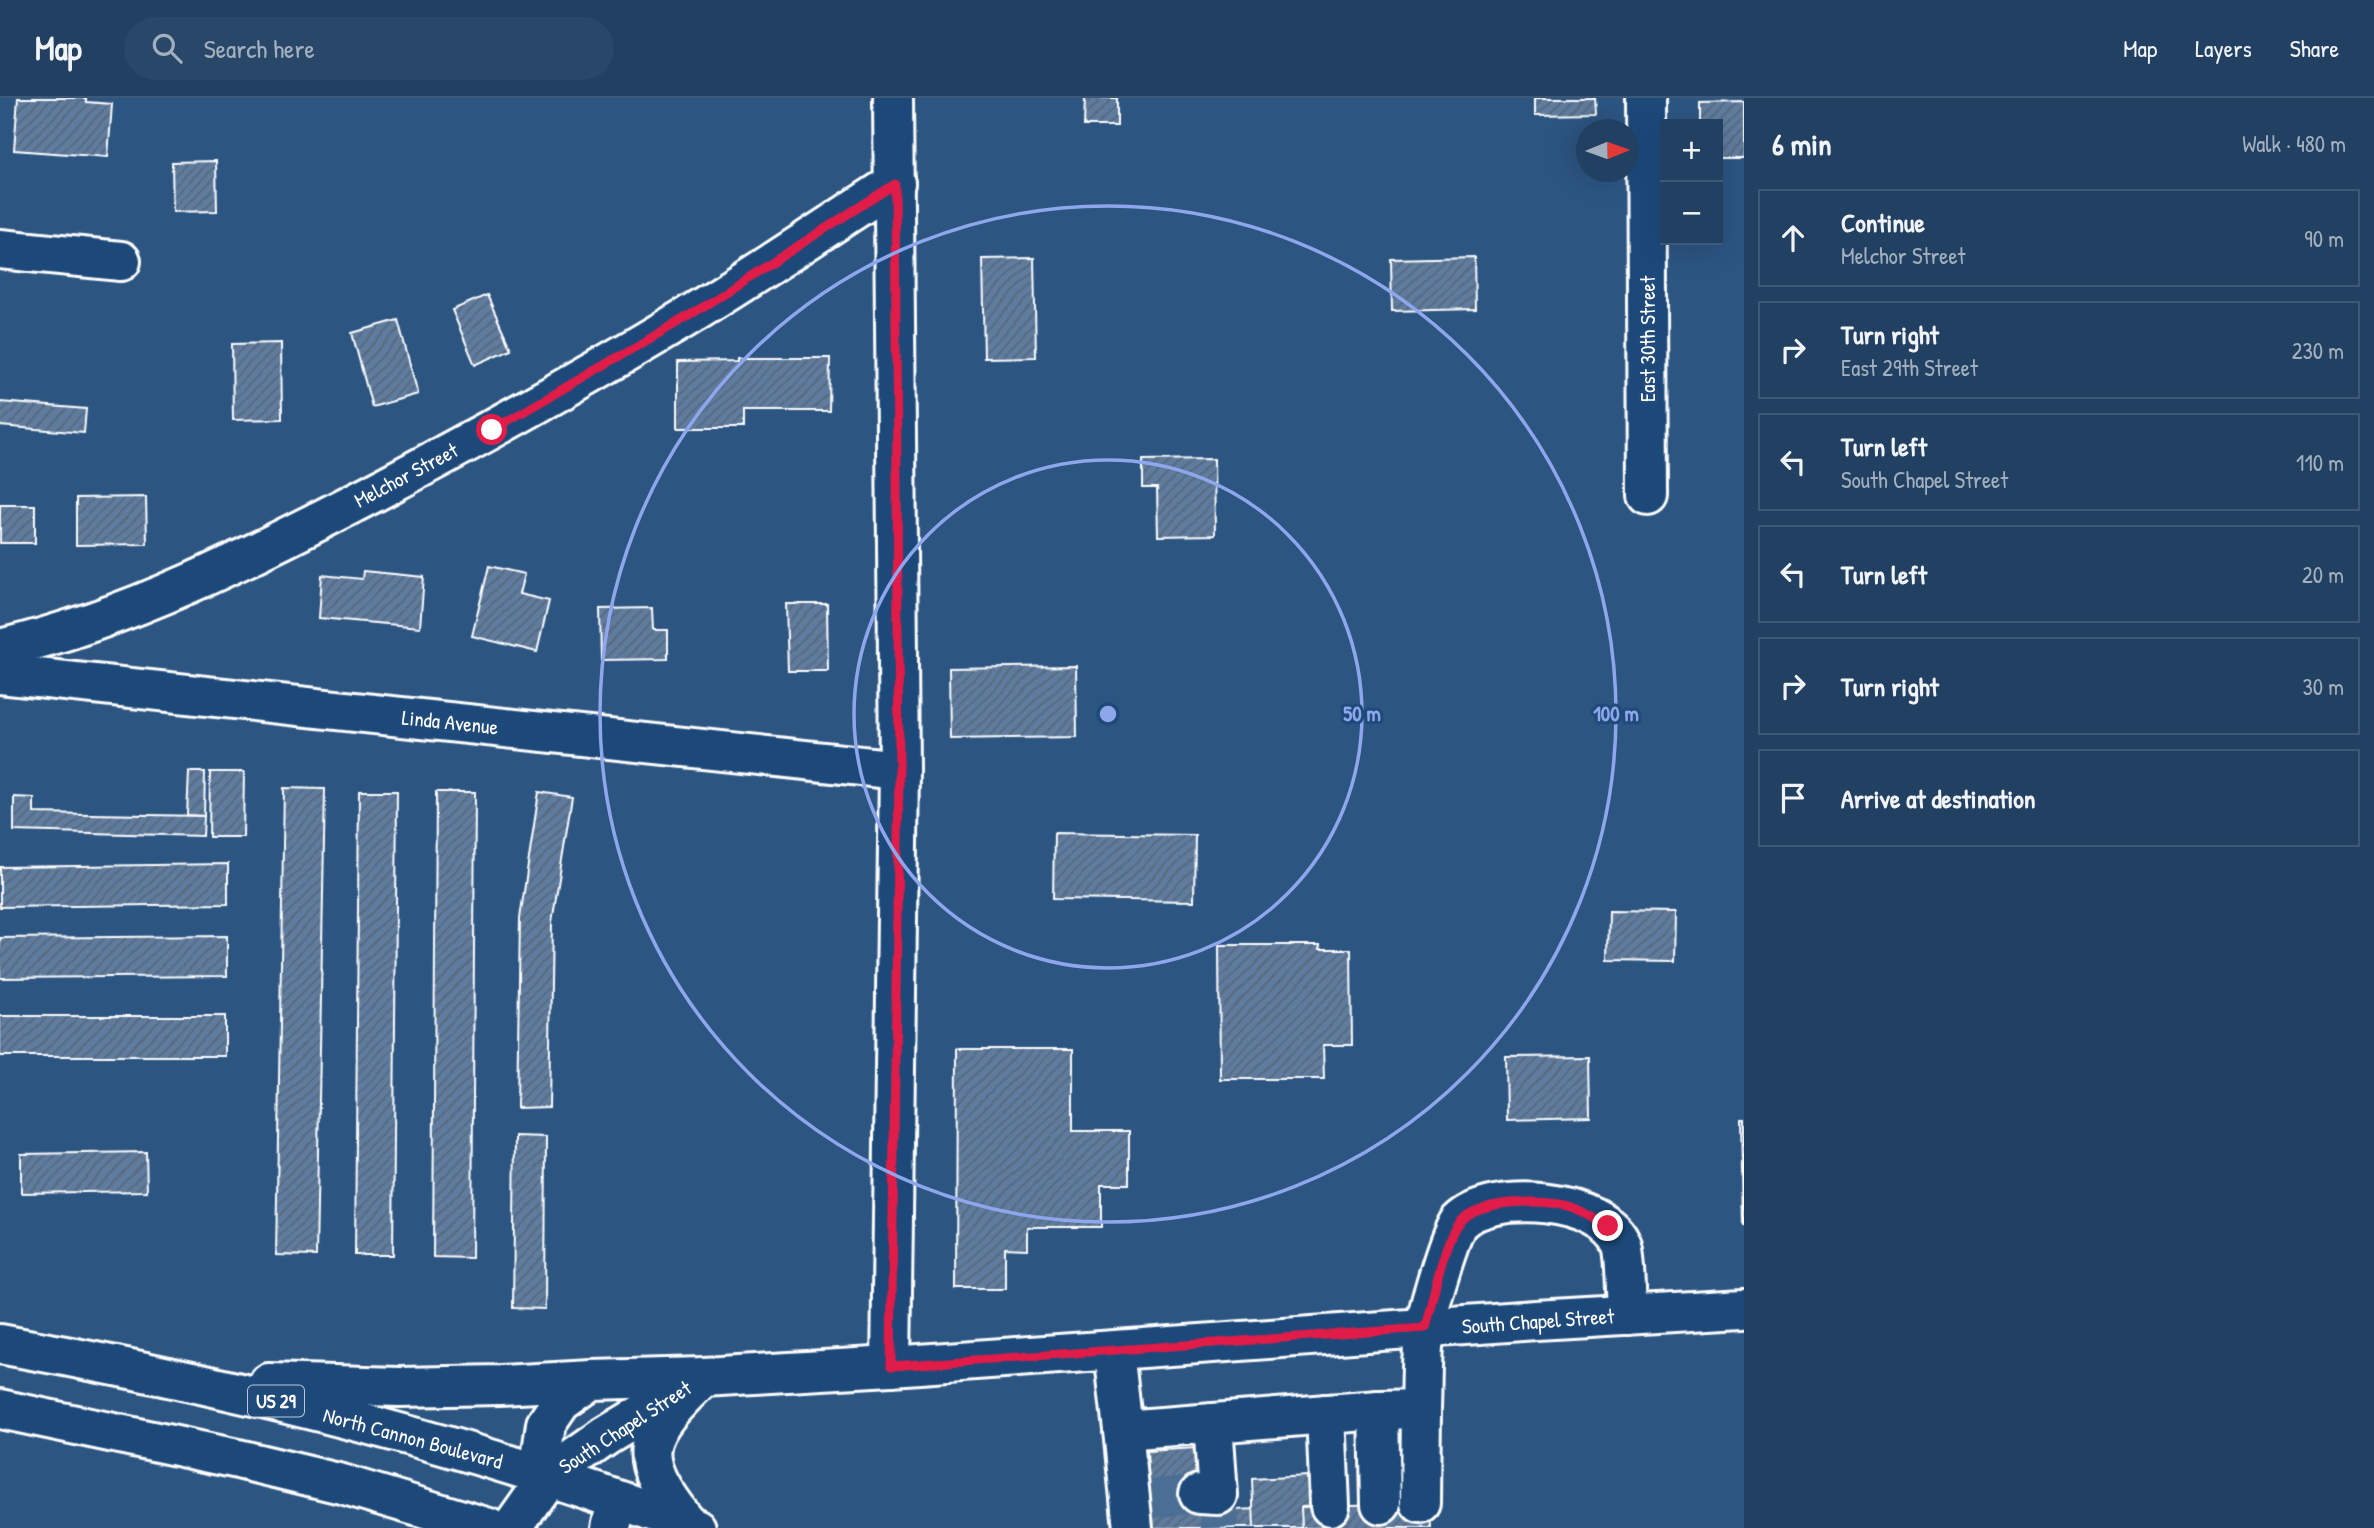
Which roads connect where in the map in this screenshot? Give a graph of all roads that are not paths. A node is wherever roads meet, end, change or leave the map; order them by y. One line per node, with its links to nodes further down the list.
1 (893, 98): 3 (street)
2 (1646, 98): 6 (street, East 30th Street)
3 (895, 184): 7 (street, Melchor Street); 9 (street)
4 (0, 249): 5 (street)
5 (121, 261)
6 (1648, 496)
7 (0, 649)
8 (0, 674): 9 (street, Linda Avenue)
9 (899, 770): 15 (street)
10 (1744, 1308): 11 (street, South Chapel Street)
11 (1627, 1315): 12 (street, South Chapel Street); 12 (street)
12 (1425, 1328): 14 (street, South Chapel Street); 20 (street)
13 (0, 1344): 17 (street, North Cannon Boulevard / US 29)
14 (1114, 1351): 15 (street, South Chapel Street); 24 (street)
15 (891, 1366): 16 (street, South Chapel Street)
16 (703, 1377): 18 (street, South Chapel Street); 25 (street, South Chapel Street); 32 (street)
17 (175, 1379): 18 (street); 25 (street, North Cannon Boulevard / US 29)
18 (593, 1380): 25 (street, South Chapel Street)
19 (0, 1409): 33 (street)
20 (1421, 1409): 21 (street); 27 (street)
21 (1379, 1410): 22 (street); 28 (street)
22 (1326, 1414): 23 (street); 29 (street)
23 (1213, 1423): 24 (street); 26 (street)
24 (1123, 1430): 30 (street)
25 (548, 1477): 31 (street, North Cannon Boulevard / US 29); 34 (street, South Chapel Street)
26 (1212, 1500)
27 (1420, 1503)
28 (1381, 1504)
29 (1330, 1506)
30 (1138, 1509)
31 (614, 1514): 32 (street, North Cannon Boulevard / US 29)
32 (692, 1527)
33 (489, 1528)
34 (512, 1528)

